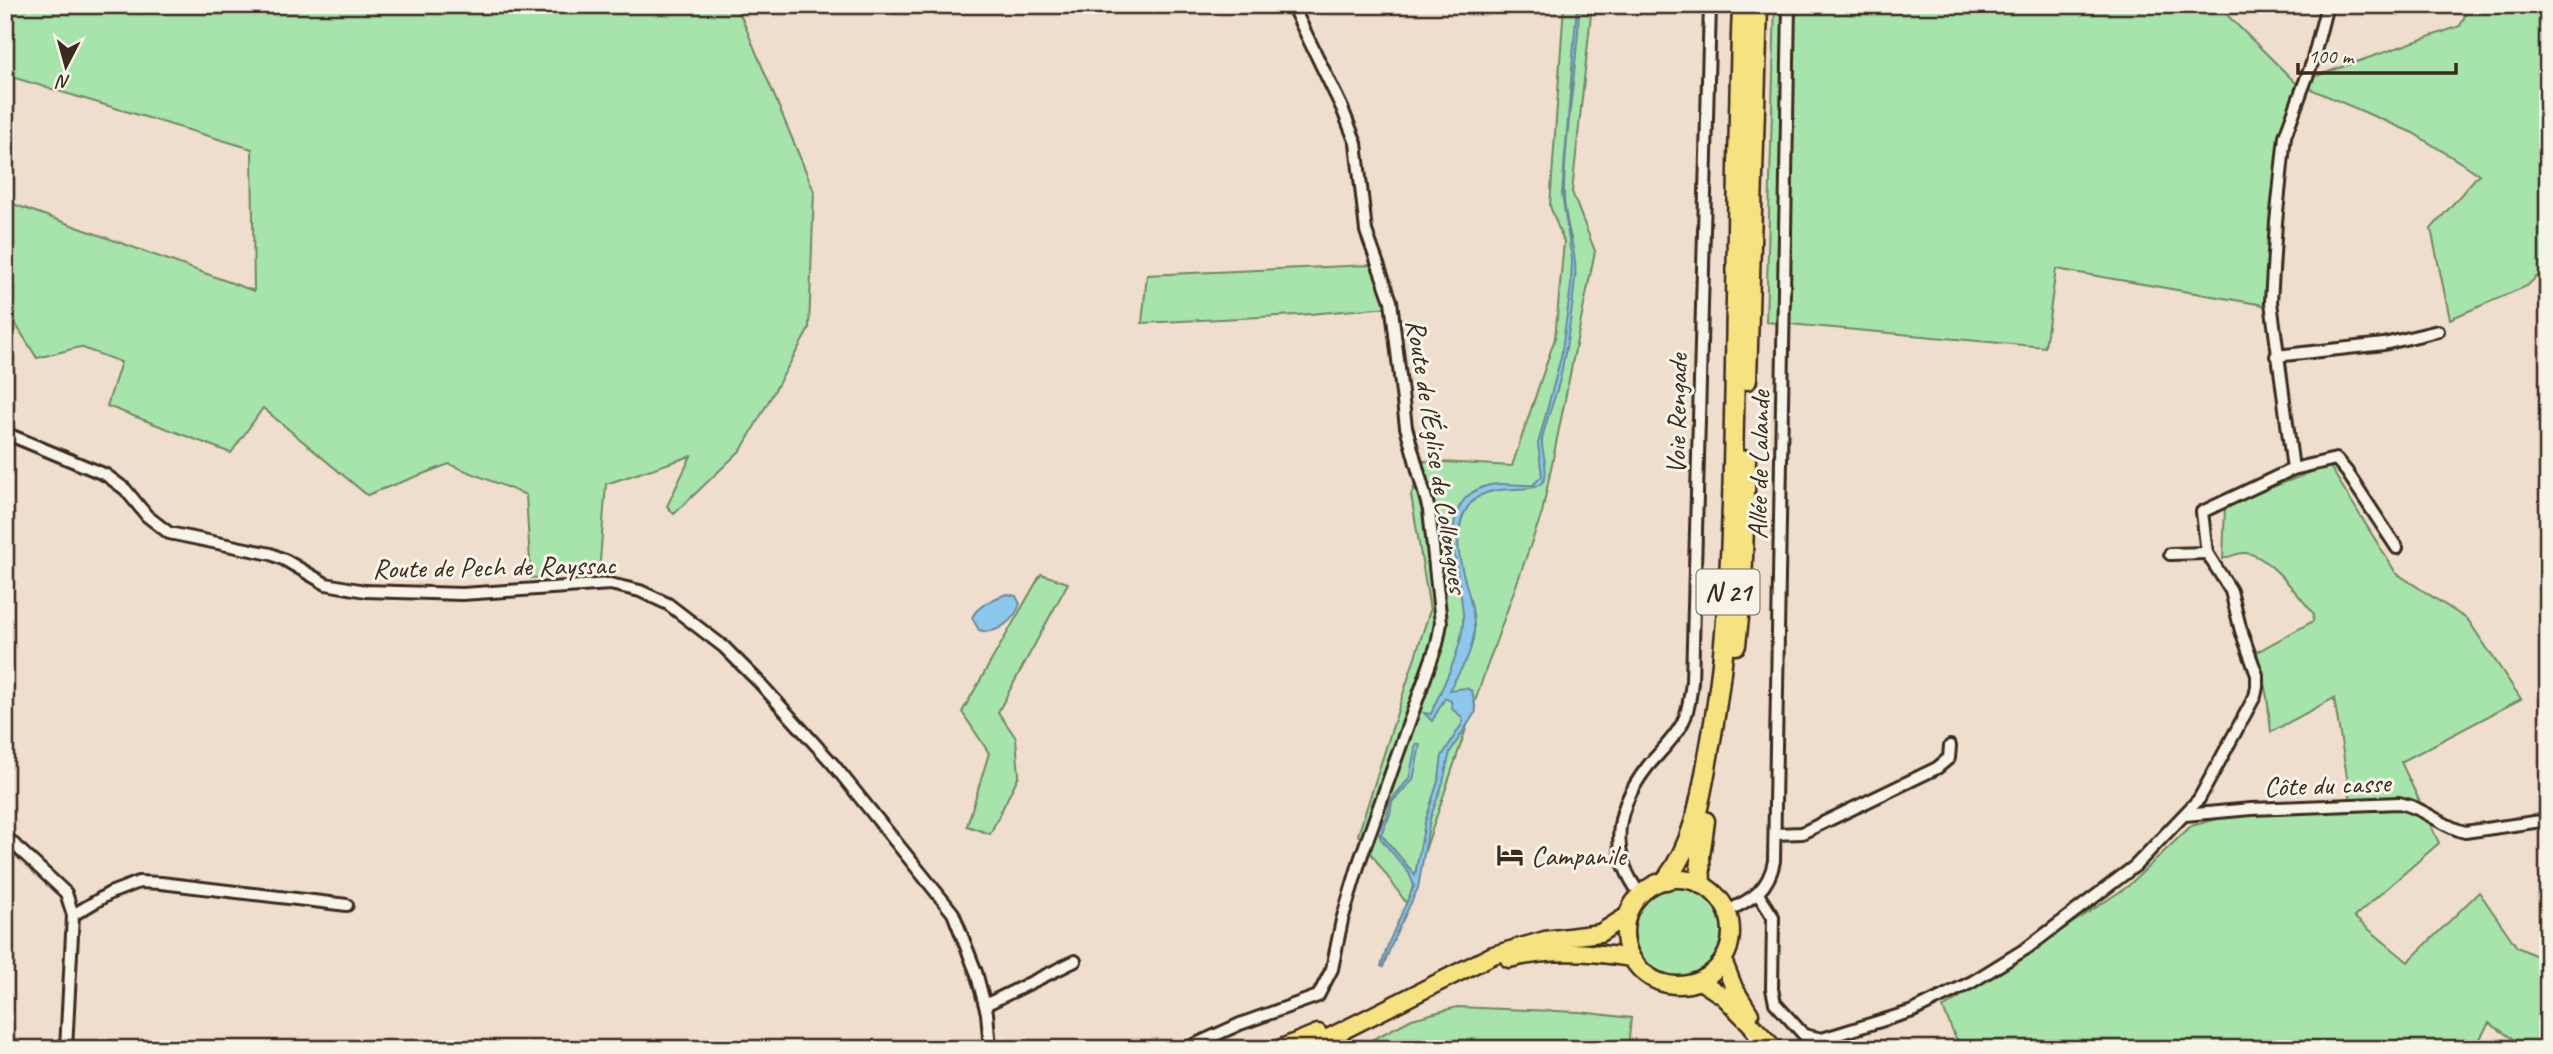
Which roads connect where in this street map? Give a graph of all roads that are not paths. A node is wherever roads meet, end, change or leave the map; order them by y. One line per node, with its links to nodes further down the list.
1 (1292, 5): 37 (street, Route de l’Église de Collongues)
2 (1710, 5): 21 (street, Voie Rengade)
3 (1742, 5): 19 (highway, N 21)
4 (1758, 5): 20 (highway, N 21)
5 (1788, 5): 17 (street, Allée de Lalande)
6 (2327, 5): 8 (street)
7 (2438, 331): 8 (street)
8 (2276, 356): 10 (street)
9 (5, 433): 33 (street, Route de Pech de Rayssac)
10 (2292, 469): 11 (street); 12 (street)
11 (2397, 548)
12 (2207, 553): 13 (street); 15 (street)
13 (2170, 554)
14 (1950, 746): 17 (street)
15 (2185, 815): 16 (street, Côte du casse); 22 (street)
16 (2548, 820)
17 (1775, 834): 22 (street, Allée de Lalande)
18 (5, 836): 25 (street)
19 (1666, 880): 20 (main road); 21 (main road)
20 (1701, 884): 24 (main road)
21 (1640, 894): 26 (main road)
22 (1758, 894): 24 (street)
23 (347, 905): 25 (street)
24 (1727, 911): 28 (main road)
25 (73, 915): 35 (street)
26 (1627, 916): 27 (main road); 30 (main road)
27 (1631, 958): 30 (main road); 31 (main road)
28 (1723, 960): 31 (main road); 34 (main road)
29 (1075, 961): 33 (street)
30 (1456, 974): 32 (main road)
31 (1700, 981): 34 (main road)
32 (1396, 1002): 38 (main road); 39 (main road)
33 (985, 1005): 36 (street, Route de Pech de Rayssac)
34 (1767, 1046)
35 (66, 1049)
36 (990, 1049)
37 (1185, 1049)
38 (1279, 1049)
39 (1307, 1049)

